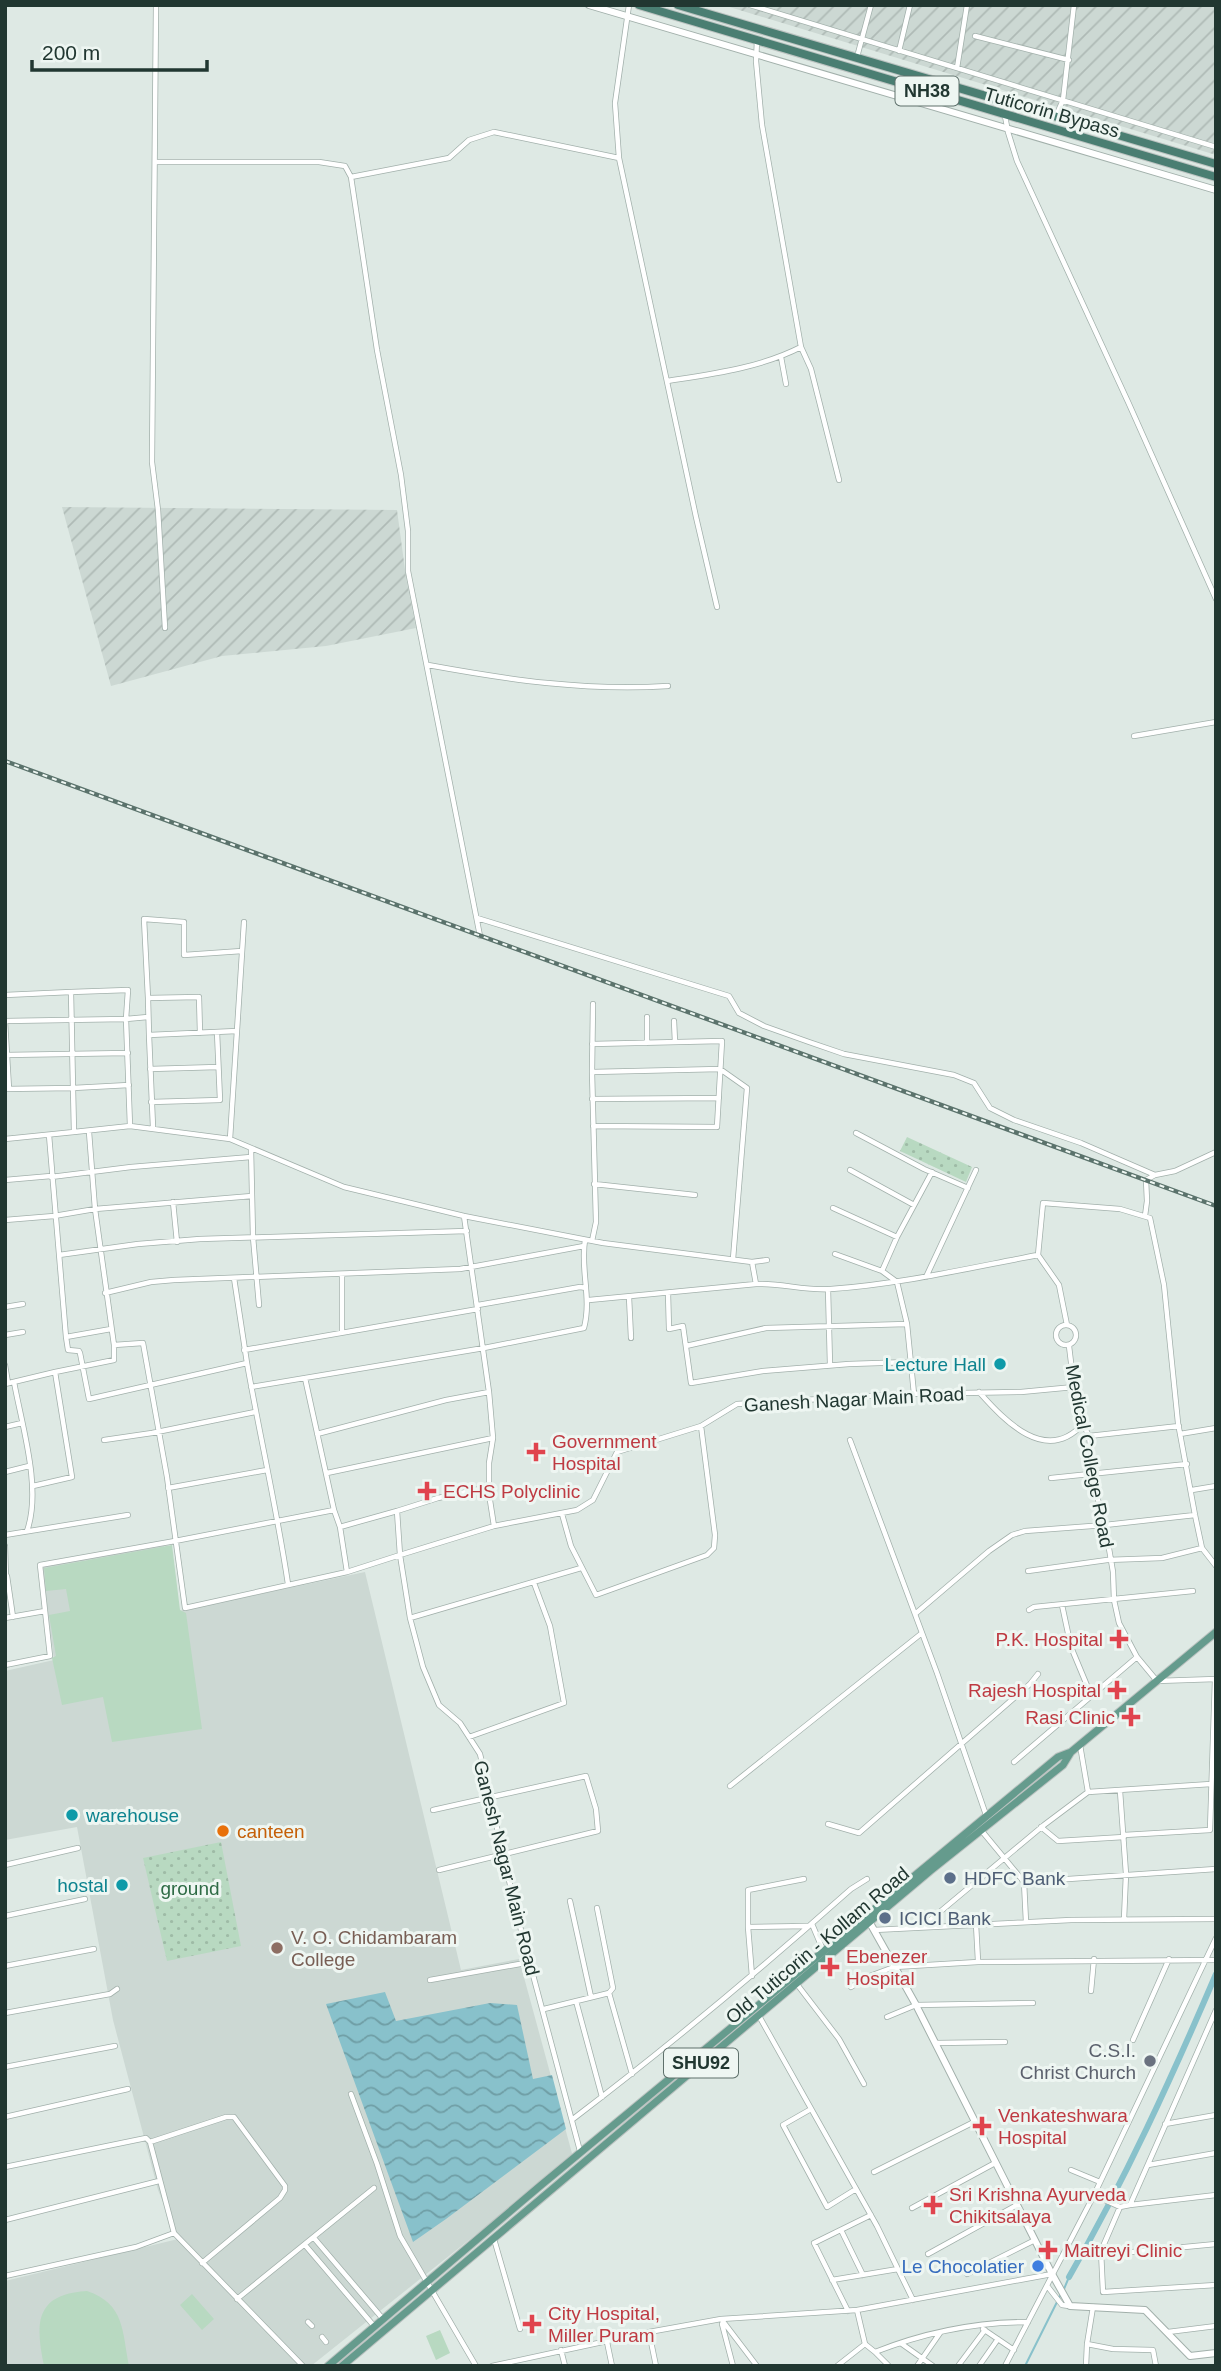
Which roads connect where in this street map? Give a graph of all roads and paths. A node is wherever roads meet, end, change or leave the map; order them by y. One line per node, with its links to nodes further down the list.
1 (156, 5): 26 (street)
2 (589, 5): 11 (street)
3 (629, 5): 11 (street)
4 (639, 5): 14 (highway, Tuticorin Bypass / NH38)
5 (678, 5): 17 (highway, Tuticorin Bypass / NH38)
6 (750, 5): 13 (street)
7 (871, 5): 13 (street)
8 (910, 5): 15 (street)
9 (967, 5): 19 (street)
10 (1074, 5): 18 (street)
11 (627, 17): 16 (street); 25 (street)
12 (975, 36): 18 (street)
13 (862, 39): 15 (street); 17 (street)
14 (757, 40): 16 (street); 21 (highway, Tuticorin Bypass / NH38)
15 (900, 51): 19 (street)
16 (757, 55): 23 (street); 31 (street)
17 (857, 57): 22 (highway, Tuticorin Bypass / NH38)
18 (1069, 60): 20 (street)
19 (957, 68): 20 (street)
20 (1063, 100): 22 (street); 24 (street)
21 (1005, 115): 23 (street); 29 (highway, Tuticorin Bypass / NH38)
22 (1055, 117): 27 (highway, Tuticorin Bypass / NH38)
23 (1007, 127): 30 (street); 36 (street)
24 (1216, 147)
25 (619, 158): 28 (street); 33 (street)
26 (156, 162): 28 (street); 38 (street)
27 (1216, 164)
28 (351, 177): 39 (street)
29 (1216, 177)
30 (1216, 190)
31 (801, 347): 32 (street); 35 (street)
32 (781, 357): 33 (street); 34 (street)
33 (667, 381): 37 (street)
34 (786, 384)
35 (839, 480)
36 (1216, 600)
37 (717, 607)
38 (166, 628)
39 (428, 665): 40 (street); 45 (street)
40 (668, 686)
41 (1216, 722): 42 (street)
42 (1134, 736)
43 (477, 918): 93 (street)
44 (244, 922): 46 (street)
45 (480, 936)
46 (242, 951): 49 (street); 57 (street)
47 (71, 992): 48 (street); 53 (street); 54 (street)
48 (5, 995)
49 (148, 998): 51 (street); 59 (street)
50 (593, 1004): 63 (street)
51 (148, 1017): 53 (street); 60 (street)
52 (647, 1017): 62 (street)
53 (126, 1019): 54 (street); 64 (street)
54 (72, 1020): 55 (street); 65 (street)
55 (5, 1021): 66 (street)
56 (674, 1021): 61 (street)
57 (237, 1031): 58 (street); 85 (street)
58 (217, 1032): 59 (street); 67 (street)
59 (200, 1033): 60 (street)
60 (149, 1035): 68 (street)
61 (675, 1042): 62 (street); 69 (street)
62 (648, 1043): 63 (street)
63 (592, 1045): 70 (street)
64 (128, 1053): 65 (street); 71 (street)
65 (73, 1054): 66 (street); 72 (street)
66 (6, 1055): 73 (street)
67 (218, 1066): 68 (street); 76 (street)
68 (150, 1069): 76 (street)
69 (720, 1069): 70 (street); 74 (street); 118 (street)
70 (592, 1072): 75 (street)
71 (129, 1085): 72 (street); 77 (street)
72 (73, 1088): 73 (street); 80 (street)
73 (7, 1089)
74 (719, 1098): 75 (street); 78 (street)
75 (593, 1099): 78 (street)
76 (151, 1102): 79 (street)
77 (130, 1126): 79 (street); 81 (street)
78 (593, 1126): 96 (street)
79 (153, 1127): 85 (street)
80 (74, 1132): 81 (street); 83 (street)
81 (89, 1132): 91 (street)
82 (856, 1133): 92 (street)
83 (49, 1135): 84 (street); 94 (street)
84 (5, 1139)
85 (230, 1139): 86 (street)
86 (251, 1149): 88 (street); 105 (street)
87 (1216, 1152): 93 (street)
88 (251, 1157): 91 (street); 99 (street)
89 (850, 1170): 101 (street)
90 (976, 1170): 97 (street)
91 (92, 1171): 94 (street); 103 (street)
92 (932, 1172): 97 (street); 101 (street)
93 (1155, 1175): 106 (street)
94 (51, 1176): 95 (street); 104 (street)
95 (5, 1180)
96 (594, 1184): 98 (street); 111 (street)
97 (968, 1188): 125 (street)
98 (695, 1195)
99 (252, 1196): 100 (street); 109 (street)
100 (173, 1202): 103 (street); 112 (street)
101 (914, 1205): 110 (street)
102 (833, 1208): 110 (street)
103 (95, 1209): 104 (street); 114 (street)
104 (54, 1216): 107 (street); 116 (street)
105 (464, 1216): 108 (street); 111 (street)
106 (1145, 1216): 117 (street); 171 (street)
107 (5, 1220)
108 (467, 1231): 109 (street); 121 (street)
109 (253, 1237): 112 (street); 124 (street)
110 (897, 1237): 122 (street)
111 (589, 1240): 113 (street); 118 (street)
112 (177, 1242): 114 (street)
113 (584, 1246): 121 (street); 129 (street)
114 (100, 1250): 116 (street); 131 (street)
115 (835, 1254): 122 (street)
116 (59, 1255): 146 (street)
117 (1038, 1255): 125 (street); 141 (street)
118 (733, 1259): 120 (street)
119 (767, 1260): 120 (street)
120 (752, 1262): 128 (street)
121 (472, 1268): 123 (street); 138 (street)
122 (882, 1271): 127 (street)
123 (342, 1274): 124 (street); 144 (street)
124 (257, 1277): 126 (street); 136 (street)
125 (926, 1277): 127 (street)
126 (234, 1278): 131 (street); 152 (street)
127 (897, 1282): 130 (street); 139 (street)
128 (756, 1284): 130 (street); 132 (street)
129 (586, 1288): 134 (street); 138 (street)
130 (828, 1289): 140 (street)
131 (105, 1293): 142 (street)
132 (668, 1293): 133 (street); 149 (street)
133 (629, 1297): 134 (street); 147 (street)
134 (589, 1300): 151 (street)
135 (23, 1304): 137 (street)
136 (259, 1305)
137 (5, 1307)
138 (478, 1307): 144 (street); 151 (street)
139 (906, 1324): 140 (street); 153 (street)
140 (829, 1325): 149 (street); 157 (street)
141 (1066, 1325): 150 (street); 150 (street)
142 (111, 1329): 146 (street); 148 (street)
143 (23, 1332): 145 (street)
144 (342, 1332): 152 (street)
145 (5, 1335)
146 (66, 1337): 156 (street)
147 (631, 1338)
148 (114, 1345): 156 (street); 161 (street)
149 (685, 1346): 157 (street)
150 (1069, 1346): 162 (street, Medical College Road)
151 (484, 1348): 159 (street); 164 (street)
152 (244, 1350): 154 (street)
153 (909, 1362): 157 (street); 166 (street)
154 (247, 1363): 161 (street); 163 (street)
155 (5, 1365): 160 (street)
156 (83, 1365): 158 (street); 161 (street)
157 (830, 1365)
158 (55, 1372): 160 (street); 188 (street)
159 (305, 1378): 163 (street); 175 (street)
160 (9, 1383): 168 (street)
161 (150, 1386): 174 (street)
162 (1074, 1387): 165 (street, Ganesh Nagar Main Road); 169 (street, Medical College Road)
163 (251, 1388): 167 (street)
164 (489, 1392): 175 (street); 178 (street)
165 (979, 1392): 166 (street, Ganesh Nagar Main Road); 169 (street)
166 (914, 1394): 170 (street, Ganesh Nagar Main Road)
167 (255, 1412): 174 (street); 183 (street)
168 (22, 1423): 172 (street); 182 (street)
169 (1083, 1424): 177 (street, Medical College Road)
170 (701, 1426): 195 (street, Ganesh Nagar Main Road); 210 (street)
171 (1179, 1426): 176 (street); 177 (street)
172 (5, 1427)
173 (1216, 1428): 176 (street)
174 (159, 1431): 179 (street); 191 (street)
175 (317, 1434): 186 (street)
176 (1180, 1434): 181 (street)
177 (1089, 1436): 185 (street, Medical College Road)
178 (493, 1438): 186 (street); 190 (street)
179 (104, 1440)
180 (850, 1440): 221 (street)
181 (1187, 1464): 185 (street); 192 (street)
182 (29, 1466): 184 (street); 188 (street)
183 (267, 1470): 191 (street); 198 (street)
184 (5, 1472)
185 (1093, 1472): 187 (street); 199 (street, Medical College Road)
186 (327, 1473): 193 (street)
187 (1051, 1478)
188 (33, 1486): 202 (street)
189 (1216, 1486): 192 (street)
190 (489, 1487): 194 (street); 201 (street)
191 (168, 1488): 204 (street)
192 (1192, 1490): 197 (street)
193 (334, 1510): 198 (street); 200 (street)
194 (397, 1511): 200 (street); 207 (street)
195 (562, 1514): 201 (street, Ganesh Nagar Main Road); 210 (street)
196 (128, 1515): 202 (street)
197 (1195, 1515): 199 (street); 206 (street)
198 (279, 1522): 204 (street); 215 (street)
199 (1105, 1525): 208 (street, Medical College Road); 221 (street)
200 (340, 1527): 212 (street)
201 (494, 1527): 207 (street, Ganesh Nagar Main Road)
202 (27, 1531): 203 (street)
203 (5, 1535)
204 (175, 1542): 215 (street); 220 (street)
205 (5, 1546): 213 (street)
206 (1202, 1548): 208 (street); 209 (street)
207 (400, 1555): 212 (street); 224 (street, Ganesh Nagar Main Road)
208 (1111, 1559): 211 (street); 217 (street, Medical College Road)
209 (1216, 1566)
210 (581, 1567): 214 (street)
211 (1028, 1571)
212 (347, 1572): 215 (street)
213 (6, 1577): 222 (street)
214 (534, 1583): 224 (street); 233 (street)
215 (288, 1584)
216 (1193, 1591): 217 (street)
217 (1114, 1600): 218 (street); 227 (street, Medical College Road)
218 (1062, 1605): 219 (street); 232 (street)
219 (1029, 1610)
220 (45, 1611): 222 (street); 228 (street)
221 (915, 1614): 226 (street)
222 (13, 1617): 223 (street)
223 (5, 1618)
224 (410, 1618): 233 (street, Ganesh Nagar Main Road)
225 (1216, 1632): 231 (main road, Old Tuticorin - Kollam Road / SHU92)
226 (922, 1633): 234 (street); 239 (street)
227 (1137, 1657): 231 (street, Medical College Road); 232 (street)
228 (5, 1665)
229 (1038, 1674): 234 (street)
230 (1215, 1679): 231 (street); 238 (street)
231 (1157, 1681): 235 (main road, Old Tuticorin - Kollam Road / SHU92)
232 (1091, 1695): 237 (street)
233 (469, 1737): 242 (street, Ganesh Nagar Main Road)
234 (961, 1745): 244 (street); 245 (street)
235 (1080, 1745): 236 (main road, Old Tuticorin - Kollam Road / SHU92); 241 (street)
236 (1071, 1752): 244 (main road); 247 (main road, Old Tuticorin - Kollam Road / SHU92)
237 (1014, 1762)
238 (1210, 1784): 240 (street); 248 (street)
239 (730, 1786)
240 (1120, 1791): 241 (street); 248 (street)
241 (1088, 1792): 246 (street)
242 (489, 1797): 243 (street); 250 (street, Ganesh Nagar Main Road); 250 (street)
243 (433, 1810)
244 (986, 1816): 273 (main road)
245 (828, 1824)
246 (1041, 1827): 248 (street); 251 (street)
247 (980, 1829): 251 (street); 268 (main road, Old Tuticorin - Kollam Road / SHU92)
248 (1124, 1836): 255 (street)
249 (78, 1848): 252 (street)
250 (503, 1856): 254 (street); 278 (street, Ganesh Nagar Main Road)
251 (1004, 1857): 258 (street); 269 (street)
252 (5, 1865)
253 (1216, 1869): 255 (street)
254 (439, 1870)
255 (1126, 1874): 258 (street); 263 (street)
256 (804, 1879): 270 (street)
257 (867, 1879): 267 (street)
258 (1024, 1882): 265 (street)
259 (85, 1899): 262 (street)
260 (570, 1901): 289 (street)
261 (597, 1908): 288 (street)
262 (5, 1916)
263 (1124, 1919): 264 (street); 265 (street)
264 (1216, 1919)
265 (1027, 1922): 266 (street)
266 (976, 1924): 269 (street); 279 (street)
267 (810, 1925): 270 (street); 273 (street); 282 (street)
268 (872, 1926): 269 (street); 281 (street); 284 (main road, Old Tuticorin - Kollam Road / SHU92)
269 (923, 1926)
270 (748, 1927): 282 (street)
271 (1216, 1938): 274 (street)
272 (94, 1949): 280 (street)
273 (823, 1950): 284 (main road)
274 (1208, 1958): 276 (street); 277 (street); 325 (street)
275 (1094, 1959): 276 (street); 279 (street); 287 (street)
276 (1169, 1959): 299 (street)
277 (1216, 1960)
278 (531, 1962): 283 (street); 293 (street, Ganesh Nagar Main Road)
279 (978, 1962): 281 (street)
280 (5, 1966)
281 (894, 1967): 285 (street); 292 (street)
282 (752, 1976): 304 (street)
283 (430, 1980)
284 (793, 1981): 296 (main road, Old Tuticorin - Kollam Road / SHU92); 305 (street); 316 (main road)
285 (851, 1987)
286 (117, 1989): 295 (street)
287 (1091, 1991)
288 (609, 1993): 289 (street); 304 (street)
289 (591, 1997): 290 (street)
290 (576, 2001): 293 (street); 308 (street)
291 (1033, 2003): 292 (street)
292 (916, 2005): 297 (street); 301 (street)
293 (544, 2009): 312 (street, Ganesh Nagar Main Road)
294 (1216, 2010): 298 (street)
295 (5, 2013)
296 (758, 2015): 309 (street); 318 (main road, Old Tuticorin - Kollam Road / SHU92)
297 (887, 2017)
298 (1214, 2017): 314 (street)
299 (1133, 2040)
300 (1005, 2042): 301 (street)
301 (935, 2043): 313 (street)
302 (115, 2046): 303 (street)
303 (5, 2067)
304 (632, 2074): 308 (street)
305 (864, 2084)
306 (128, 2089): 311 (street)
307 (351, 2094): 352 (street)
308 (602, 2097): 312 (street)
309 (811, 2109): 327 (street); 327 (street)
310 (1216, 2115): 314 (street)
311 (5, 2117)
312 (573, 2119): 316 (street, Ganesh Nagar Main Road)
313 (974, 2122): 319 (street); 323 (street)
314 (1165, 2124): 320 (street)
315 (150, 2142): 321 (street); 324 (street); 345 (street)
316 (581, 2153): 318 (street, Ganesh Nagar Main Road); 352 (main road)
317 (1216, 2153): 320 (street)
318 (584, 2162): 339 (main road, Old Tuticorin - Kollam Road / SHU92)
319 (996, 2163): 330 (street); 333 (street)
320 (1147, 2165): 331 (street)
321 (5, 2167)
322 (1071, 2170): 325 (street)
323 (874, 2172)
324 (159, 2181): 335 (street); 337 (street)
325 (1100, 2182): 328 (street)
326 (374, 2189): 338 (street)
327 (856, 2189): 334 (street)
328 (1094, 2195): 332 (street); 348 (street)
329 (1216, 2195): 331 (street)
330 (1017, 2205): 340 (street); 343 (street)
331 (1130, 2205): 332 (street)
332 (1120, 2207): 344 (street)
333 (912, 2208)
334 (871, 2215): 336 (street); 346 (street)
335 (5, 2220)
336 (841, 2230): 349 (street); 351 (street)
337 (174, 2233): 345 (street); 350 (street)
338 (314, 2238): 341 (street); 362 (street)
339 (494, 2238): 355 (main road, Old Tuticorin - Kollam Road / SHU92); 368 (street)
340 (1035, 2240): 347 (street); 348 (street)
341 (304, 2245): 356 (street); 367 (street)
342 (1216, 2245): 344 (street)
343 (928, 2253)
344 (1101, 2255): 353 (street)
345 (202, 2263): 356 (street)
346 (898, 2269): 349 (street); 357 (street)
347 (967, 2274)
348 (1052, 2274): 354 (street); 357 (street); 358 (street)
349 (863, 2275): 351 (street)
350 (5, 2276)
351 (832, 2280): 361 (street)
352 (428, 2281): 355 (street); 362 (main road)
353 (1216, 2285)
354 (1048, 2287): 358 (street); 364 (street)
355 (431, 2290): 385 (main road, Old Tuticorin - Kollam Road / SHU92); 386 (street)
356 (237, 2299): 383 (street)
357 (913, 2300): 360 (street)
358 (1066, 2304): 359 (street)
359 (1093, 2307): 371 (street); 377 (street)
360 (857, 2310): 361 (street); 375 (street)
361 (848, 2311): 363 (street)
362 (383, 2319): 367 (main road)
363 (721, 2319): 370 (street); 391 (street); 392 (street)
364 (1028, 2322): 365 (street); 379 (street)
365 (979, 2326): 369 (street); 372 (street)
366 (1216, 2326): 371 (street)
367 (374, 2327): 384 (main road)
368 (520, 2329)
369 (985, 2330): 373 (street); 397 (street)
370 (649, 2332): 374 (street); 390 (street)
371 (1167, 2332): 381 (street)
372 (941, 2333): 376 (street); 382 (street)
373 (998, 2339): 379 (street); 398 (street)
374 (607, 2342): 378 (street); 389 (street)
375 (865, 2344): 380 (street); 393 (street)
376 (901, 2344): 380 (street); 382 (street)
377 (1087, 2344): 400 (street); 401 (street)
378 (561, 2350): 387 (street); 388 (street)
379 (1014, 2350): 399 (street)
380 (875, 2352): 394 (street)
381 (1216, 2353)
382 (922, 2358): 395 (street); 396 (street)
383 (303, 2366)
384 (328, 2366)
385 (342, 2366)
386 (476, 2366)
387 (492, 2366)
388 (565, 2366)
389 (612, 2366)
390 (656, 2366)
391 (733, 2366)
392 (757, 2366)
393 (837, 2366)
394 (889, 2366)
395 (917, 2366)
396 (933, 2366)
397 (958, 2366)
398 (979, 2366)
399 (1005, 2366)
400 (1086, 2366)
401 (1156, 2366)

